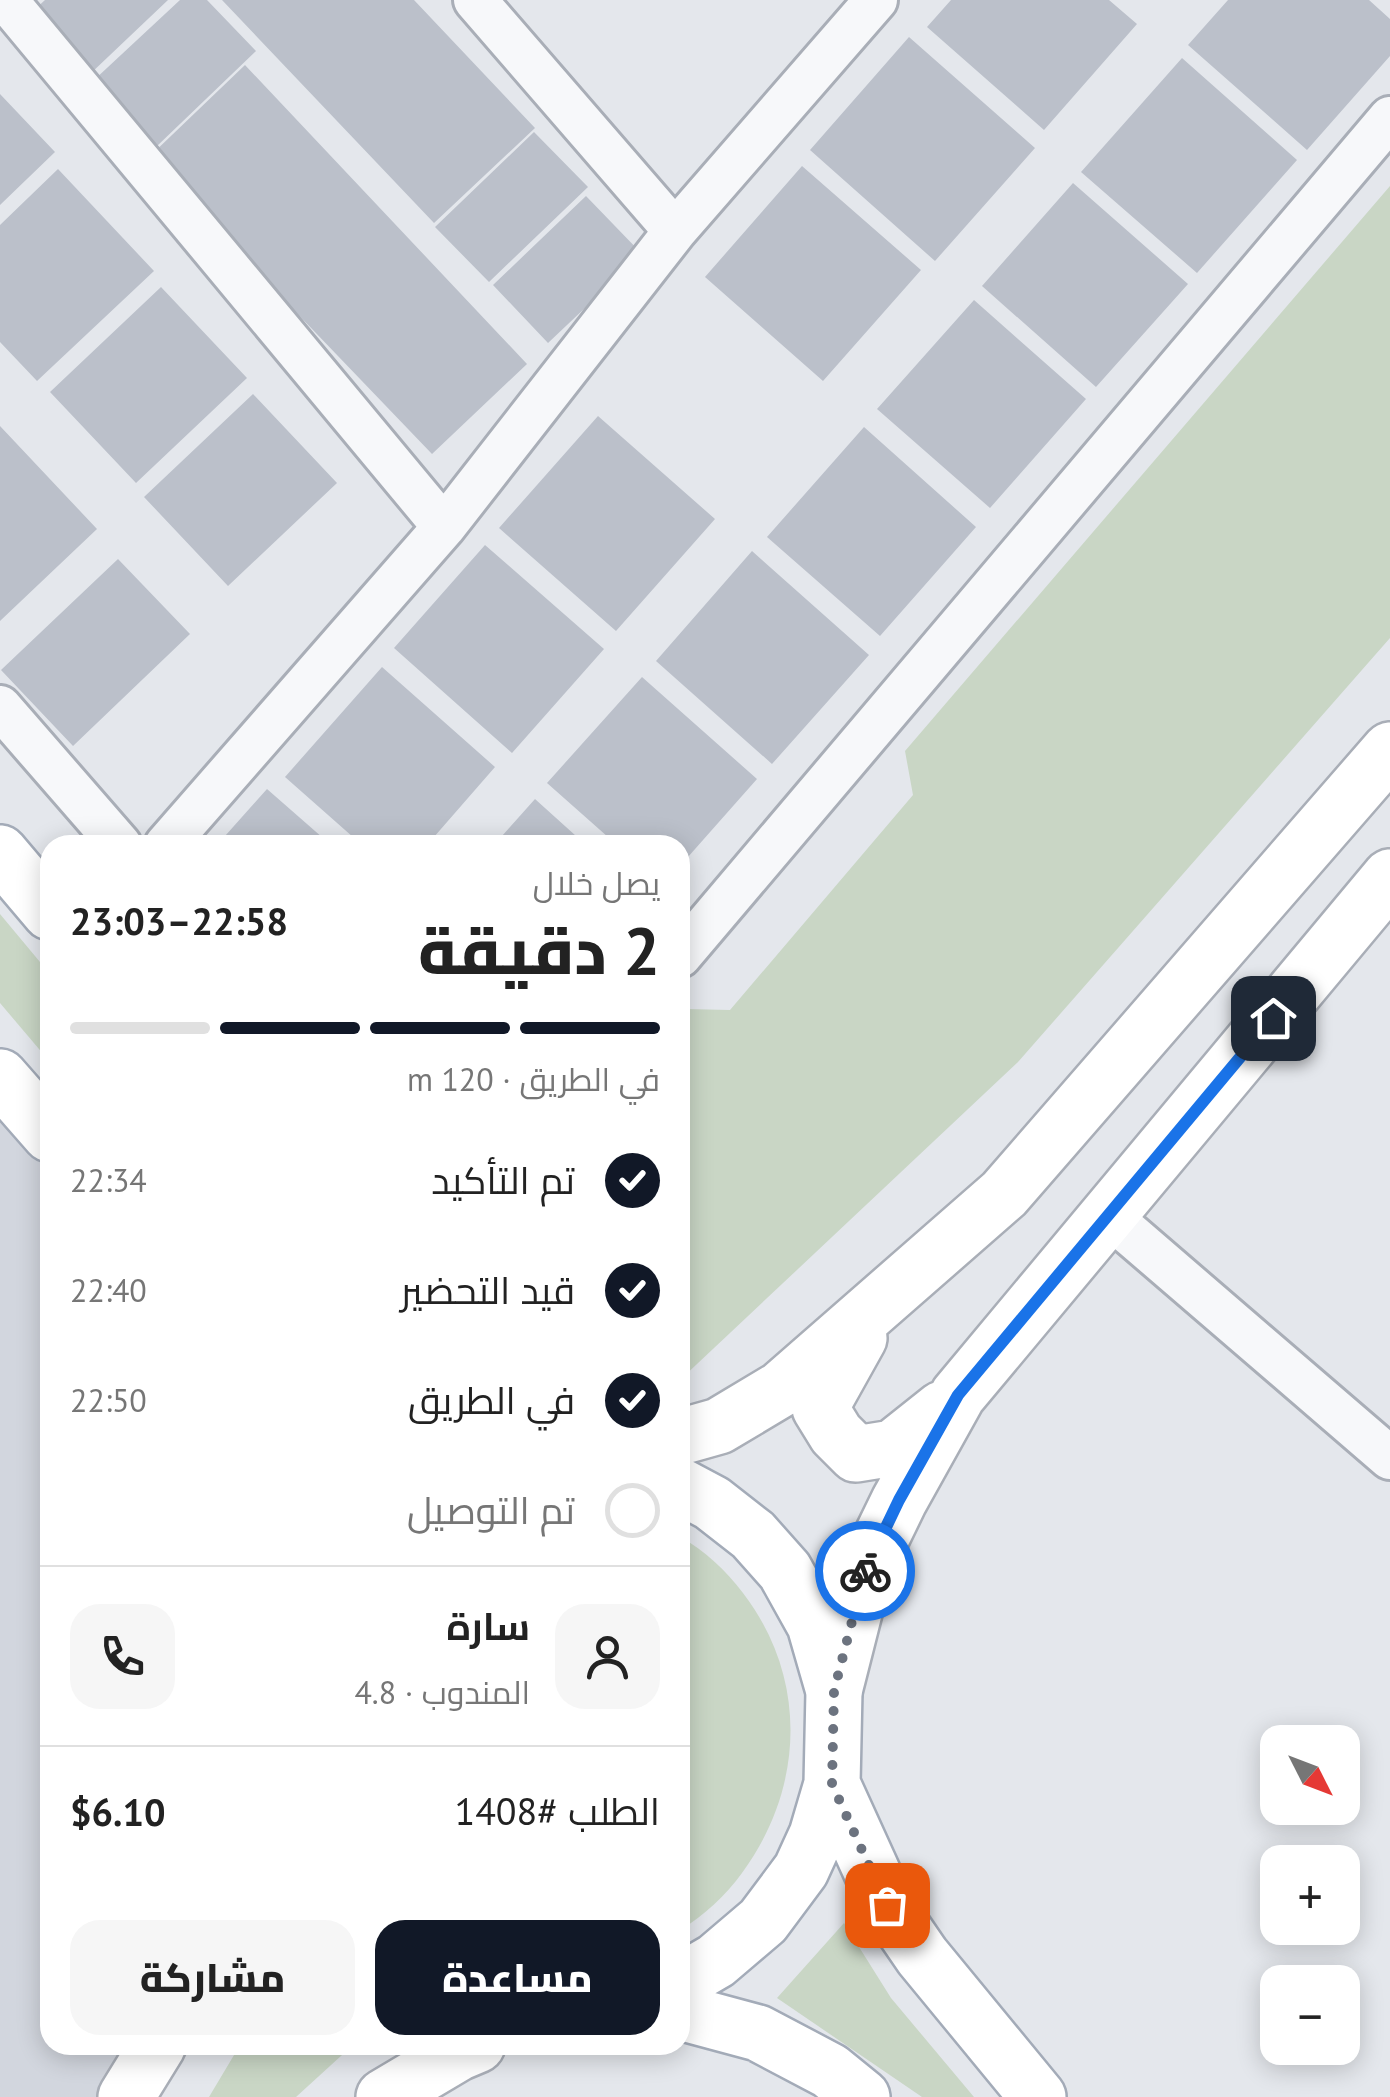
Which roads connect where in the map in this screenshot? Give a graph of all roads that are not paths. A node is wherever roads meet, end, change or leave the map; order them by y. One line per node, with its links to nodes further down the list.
1 (6, 0): 6 (street)
2 (475, 0): 5 (street)
3 (876, 0): 5 (street)
4 (1390, 118): 14 (street)
5 (675, 231): 6 (street)
6 (444, 527): 10 (street)
7 (0, 707): 9 (street)
8 (1390, 750): 18 (main road)
9 (111, 835)
10 (175, 835)
11 (0, 853): 13 (main road)
12 (1390, 877): 17 (main road)
13 (40, 900)
14 (690, 944)
15 (0, 1076): 16 (main road)
16 (40, 1122)
17 (1109, 1216): 19 (main road); 21 (street)
18 (878, 1305): 19 (main road); 20 (main road)
19 (958, 1395): 23 (main road)
20 (690, 1433)
21 (1390, 1458)
22 (690, 1491): 23 (main road)
23 (834, 1691): 24 (main road)
24 (832, 1784): 25 (main road); 32 (main road)
25 (690, 1976)
26 (690, 2015): 31 (main road)
27 (152, 2055): 29 (main road)
28 (455, 2055): 30 (main road)
29 (126, 2097)
30 (384, 2097)
31 (862, 2097)
32 (1038, 2097)

